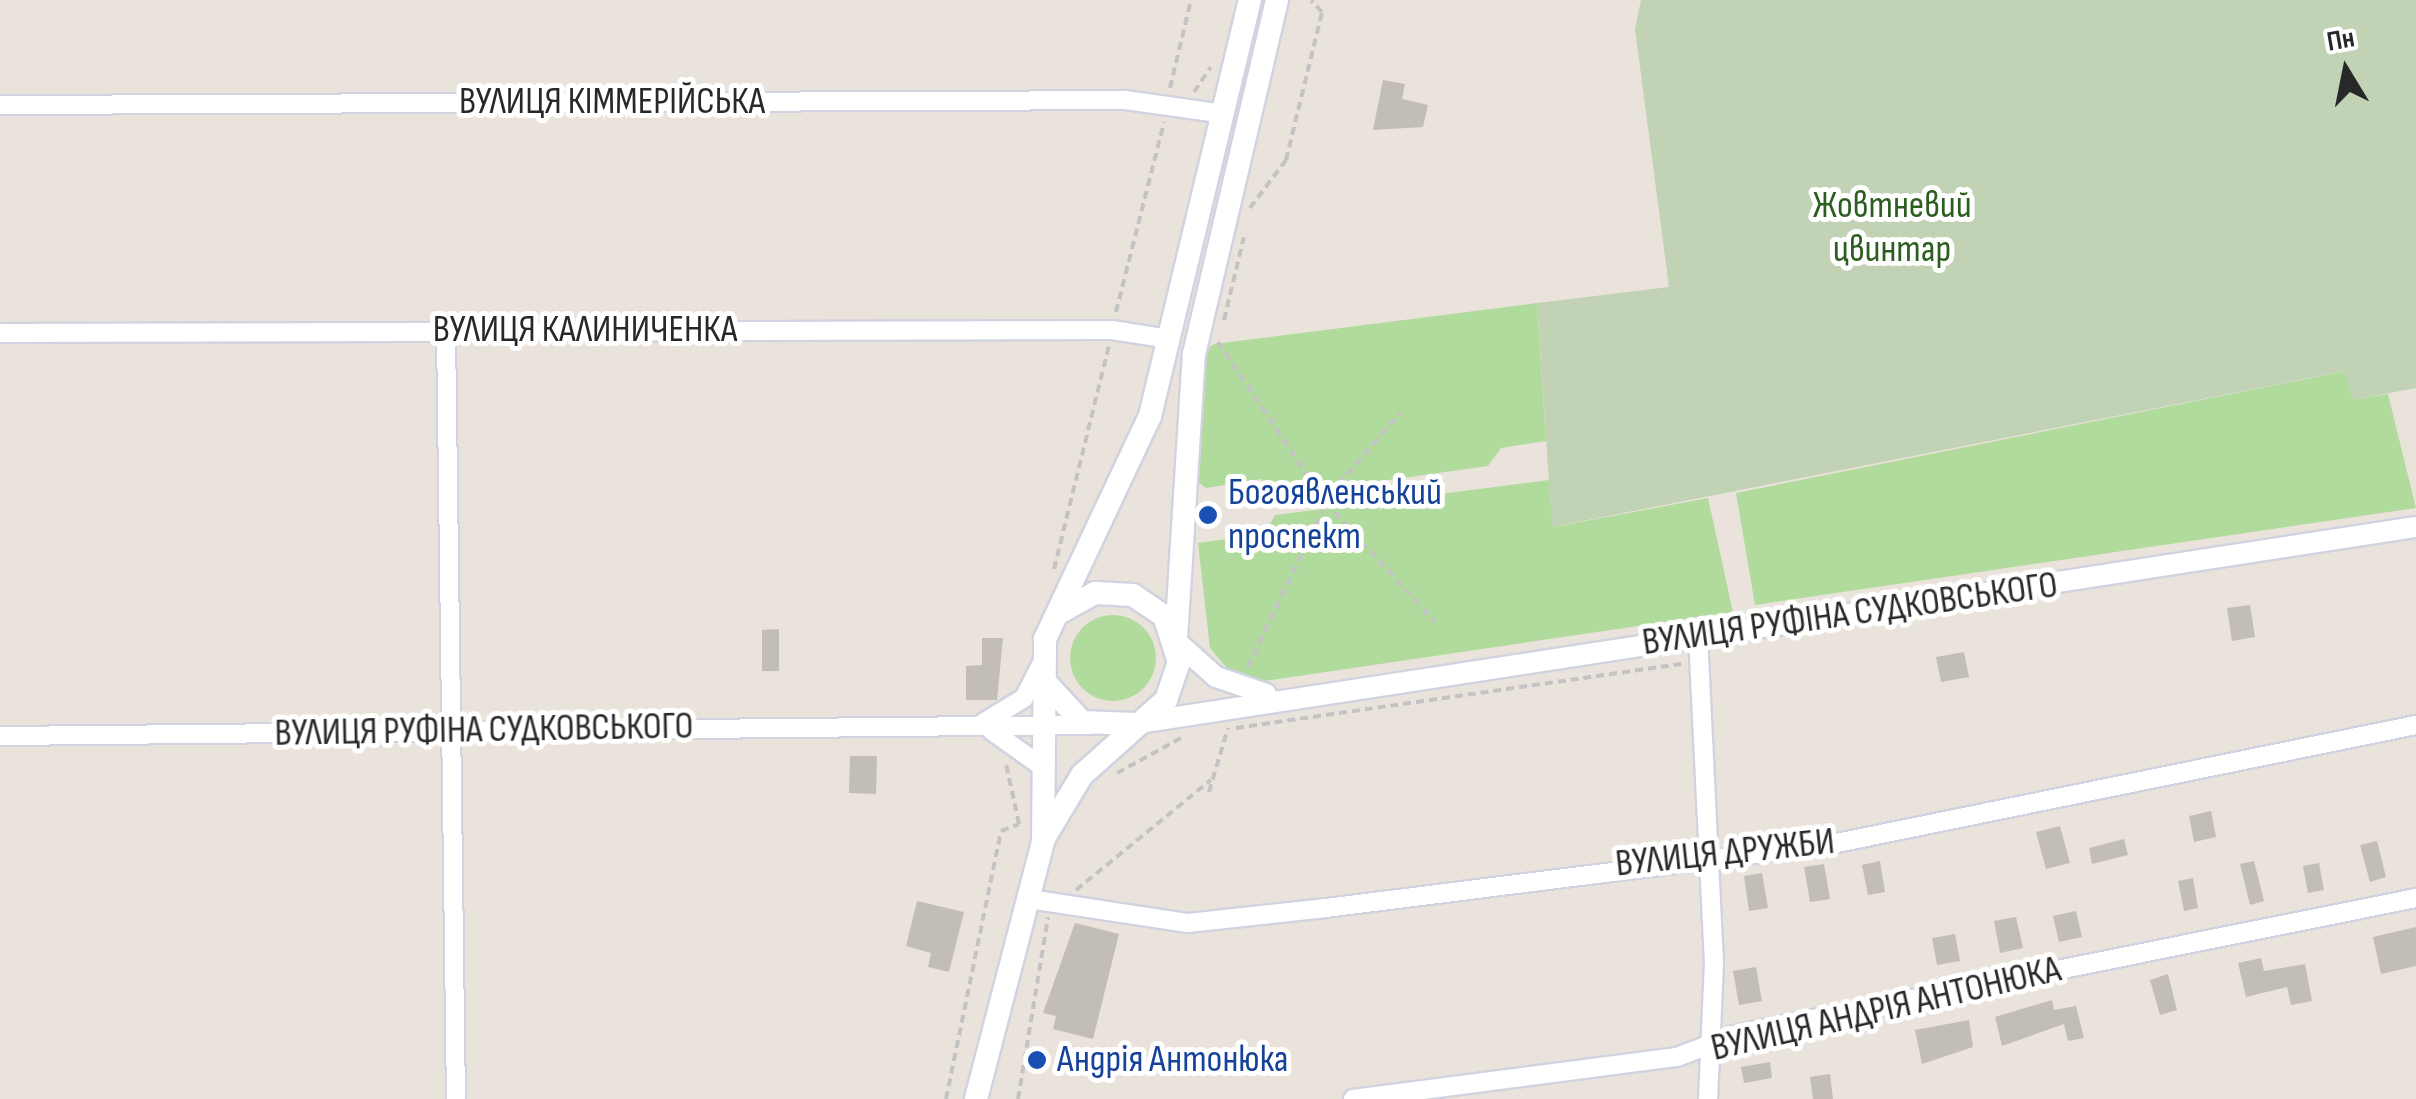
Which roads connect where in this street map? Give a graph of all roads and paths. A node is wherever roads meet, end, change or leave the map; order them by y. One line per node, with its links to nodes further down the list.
1 (1191, 0): 6 (path)
2 (1250, 0): 8 (main road)
3 (1277, 0): 18 (main road)
4 (1311, 0): 13 (path)
5 (1214, 63): 6 (path)
6 (1167, 103): 7 (street, ВУЛИЦЯ КІММЕРІЙСЬКА); 8 (street, ВУЛИЦЯ КІММЕРІЙСЬКА)
7 (0, 105)
8 (1224, 114): 11 (main road)
9 (446, 330): 10 (street, ВУЛИЦЯ КАЛИНИЧЕНКА); 11 (street, ВУЛИЦЯ КАЛИНИЧЕНКА); 28 (street)
10 (0, 334)
11 (1170, 339): 15 (main road)
12 (1400, 414): 13 (path)
13 (1326, 503): 16 (path); 21 (path)
14 (2416, 527): 17 (street, ВУЛИЦЯ РУФІНА СУДКОВСЬКОГО)
15 (1062, 611): 18 (main road); 20 (main road)
16 (1435, 622)
17 (1698, 636): 19 (street); 21 (street, ВУЛИЦЯ РУФІНА СУДКОВСЬКОГО)
18 (1177, 640): 21 (street, ВУЛИЦЯ РУФІНА СУДКОВСЬКОГО); 22 (main road)
19 (1702, 662): 27 (path); 37 (street)
20 (1044, 672): 23 (main road); 25 (street, ВУЛИЦЯ РУФІНА СУДКОВСЬКОГО); 26 (main road)
21 (1239, 695): 22 (street, ВУЛИЦЯ РУФІНА СУДКОВСЬКОГО); 27 (path)
22 (1138, 722): 23 (main road, ВУЛИЦЯ РУФІНА СУДКОВСЬКОГО); 36 (main road)
23 (1091, 725): 26 (street, ВУЛИЦЯ РУФІНА СУДКОВСЬКОГО)
24 (2416, 725): 37 (street, ВУЛИЦЯ ДРУЖБИ)
25 (967, 726): 26 (street, ВУЛИЦЯ РУФІНА СУДКОВСЬКОГО); 28 (street, ВУЛИЦЯ РУФІНА СУДКОВСЬКОГО); 32 (street, ВУЛИЦЯ РУФІНА СУДКОВСЬКОГО)
26 (1044, 726): 32 (main road)
27 (1228, 727): 29 (path); 33 (path)
28 (447, 730): 31 (street, ВУЛИЦЯ РУФІНА СУДКОВСЬКОГО); 41 (street)
29 (1209, 730)
30 (1195, 734): 34 (path)
31 (0, 736)
32 (1044, 768): 36 (main road)
33 (1213, 779): 35 (path); 39 (path)
34 (1102, 785)
35 (1209, 792)
36 (1043, 841): 39 (main road)
37 (1710, 855): 39 (street, ВУЛИЦЯ ДРУЖБИ); 40 (street)
38 (2416, 898): 40 (street, ВУЛИЦЯ АНДРІЯ АНТОНЮКА)
39 (1039, 901): 42 (main road); 43 (path)
40 (1712, 1044): 44 (street, ВУЛИЦЯ АНДРІЯ АНТОНЮКА); 45 (street)
41 (456, 1099)
42 (976, 1099)
43 (1018, 1099)
44 (1353, 1099)
45 (1708, 1099)

